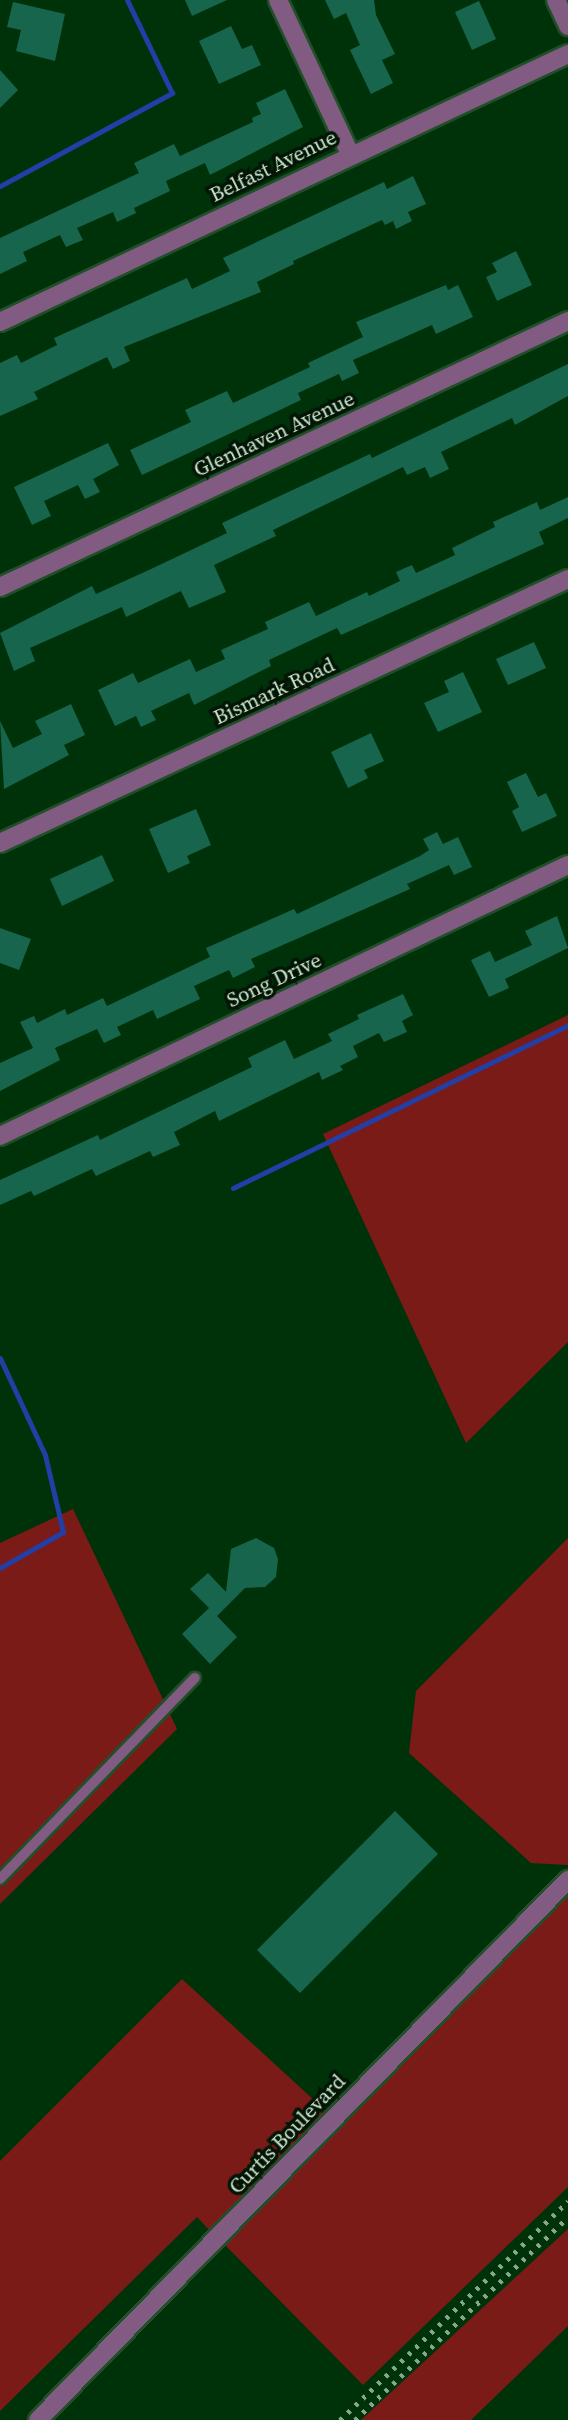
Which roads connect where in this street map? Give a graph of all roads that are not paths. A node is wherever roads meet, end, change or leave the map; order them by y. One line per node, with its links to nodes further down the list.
1 (278, 0): 5 (street)
2 (556, 0): 3 (street)
3 (568, 26)
4 (568, 54): 5 (street, Belfast Avenue)
5 (351, 154): 7 (street, Belfast Avenue)
6 (568, 321): 9 (street, Glenhaven Avenue)
7 (0, 322)
8 (568, 579): 10 (street, Bismark Road)
9 (0, 587)
10 (0, 843)
11 (568, 865): 12 (street, Song Drive)
12 (0, 1136)
13 (195, 1678): 14 (lane)
14 (0, 1879)
15 (568, 1880): 16 (street, Curtis Boulevard)
16 (38, 2420)

